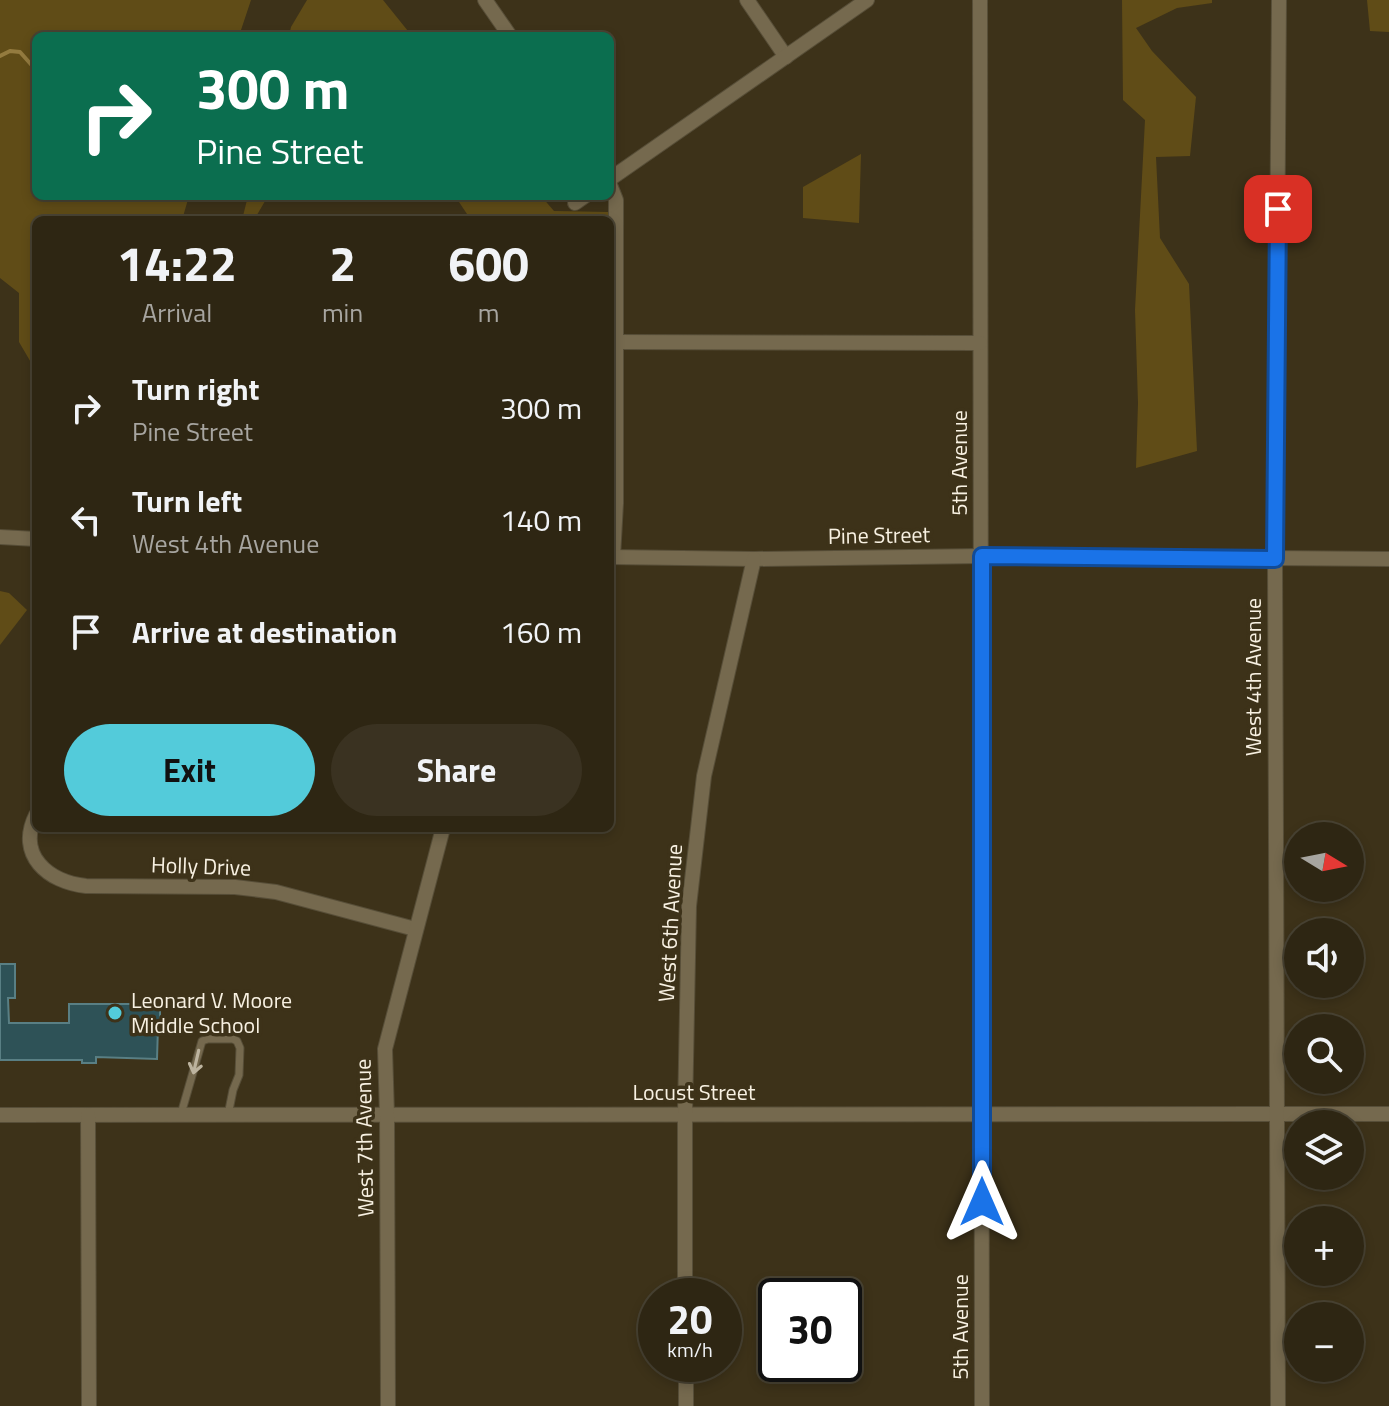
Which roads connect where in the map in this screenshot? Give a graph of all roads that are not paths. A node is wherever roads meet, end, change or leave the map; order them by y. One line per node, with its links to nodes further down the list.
1 (485, 0): 6 (street)
2 (747, 0): 7 (street)
3 (867, 0): 7 (street)
4 (980, 0): 11 (street, 5th Avenue)
5 (1279, 0): 18 (street, West 4th Avenue)
6 (507, 32)
7 (786, 57): 8 (street)
8 (614, 179)
9 (614, 194): 10 (street)
10 (616, 342): 11 (street); 12 (street)
11 (980, 343): 15 (street, 5th Avenue)
12 (614, 530)
13 (0, 537): 14 (street)
14 (32, 539)
15 (982, 556): 17 (street, Pine Street); 18 (street, Pine Street); 31 (street, 5th Avenue)
16 (614, 557): 17 (street, Pine Street)
17 (754, 559): 24 (street, West 6th Avenue)
18 (1275, 559): 19 (street, Pine Street); 25 (street, West 4th Avenue)
19 (1389, 559)
20 (32, 825): 22 (street, Holly Drive)
21 (442, 832): 22 (street, West 7th Avenue)
22 (415, 929): 30 (street, West 7th Avenue)
23 (181, 1114): 28 (street, Locust Street); 29 (street, Locust Street); 29 (lane, one-way to 23)
24 (685, 1114): 30 (street, Locust Street); 31 (street, Locust Street); 32 (street, West 6th Avenue)
25 (1277, 1114): 26 (street, Locust Street); 31 (street, Locust Street); 38 (street, West 4th Avenue)
26 (1389, 1114)
27 (0, 1115): 28 (street, Locust Street)
28 (88, 1115): 34 (street)
29 (228, 1115): 30 (street, Locust Street)
30 (387, 1115): 35 (street, West 7th Avenue)
31 (982, 1115): 37 (street, 5th Avenue)
32 (685, 1278)
33 (686, 1382): 36 (street)
34 (89, 1406)
35 (388, 1406)
36 (686, 1406)
37 (982, 1406)
38 (1278, 1406)

